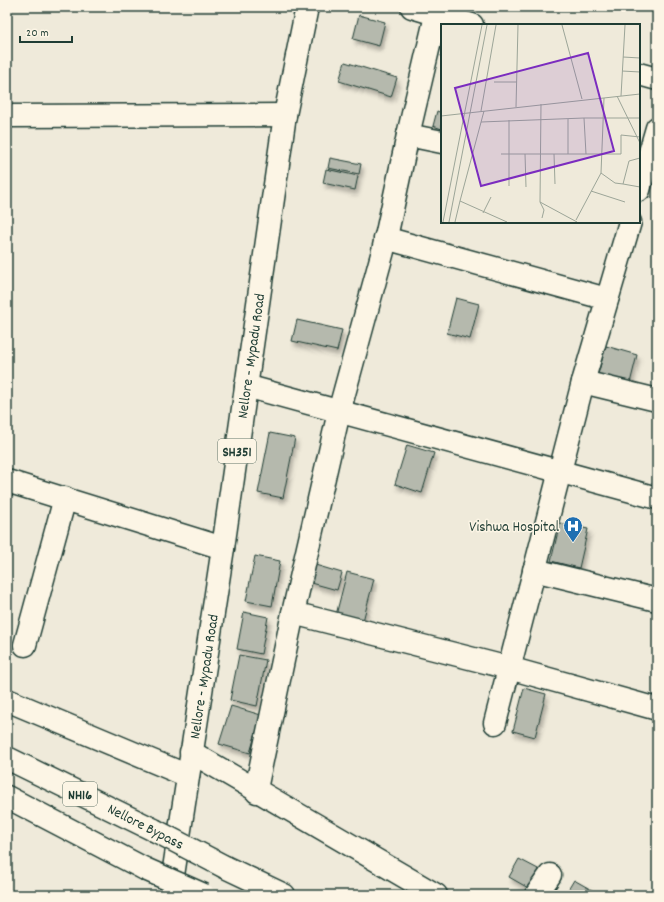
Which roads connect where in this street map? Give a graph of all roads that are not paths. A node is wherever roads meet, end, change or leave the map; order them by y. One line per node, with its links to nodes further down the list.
1 (307, 7): 7 (main road, Nellore - Mypadu Road / SH351)
2 (412, 7): 3 (main road)
3 (437, 11): 4 (main road); 10 (main road)
4 (470, 24)
5 (640, 74): 6 (main road)
6 (657, 79)
7 (285, 115): 8 (main road); 17 (main road, Nellore - Mypadu Road / SH351)
8 (7, 116)
9 (657, 128): 12 (main road)
10 (408, 135): 11 (main road); 14 (main road)
11 (441, 142)
12 (640, 185)
13 (630, 223): 15 (main road)
14 (385, 238): 15 (main road); 19 (main road)
15 (607, 299): 16 (main road)
16 (583, 382): 18 (main road); 20 (main road)
17 (246, 386): 19 (main road); 24 (main road, Nellore - Mypadu Road / SH351)
18 (657, 400)
19 (339, 412): 20 (main road); 27 (main road)
20 (559, 472): 23 (main road); 25 (main road)
21 (7, 481): 22 (main road)
22 (65, 498): 24 (main road); 28 (main road)
23 (657, 498)
24 (223, 548): 33 (main road, Nellore - Mypadu Road / SH351)
25 (534, 570): 26 (main road); 29 (main road)
26 (657, 600)
27 (293, 613): 29 (main road); 36 (main road)
28 (25, 645)
29 (509, 668): 31 (main road); 32 (main road)
30 (7, 700): 35 (main road)
31 (657, 710)
32 (495, 723)
33 (191, 752): 35 (main road, Nellore - Mypadu Road / SH351); 36 (main road)
34 (7, 758): 41 (main road, Nellore Bypass / NH16, bridge)
35 (188, 776): 39 (main road, Nellore - Mypadu Road / SH351)
36 (256, 791): 42 (main road)
37 (7, 797): 40 (main road, NH16, bridge)
38 (550, 875): 43 (main road)
39 (170, 895)
40 (204, 895)
41 (284, 895)
42 (436, 895)
43 (536, 895)

